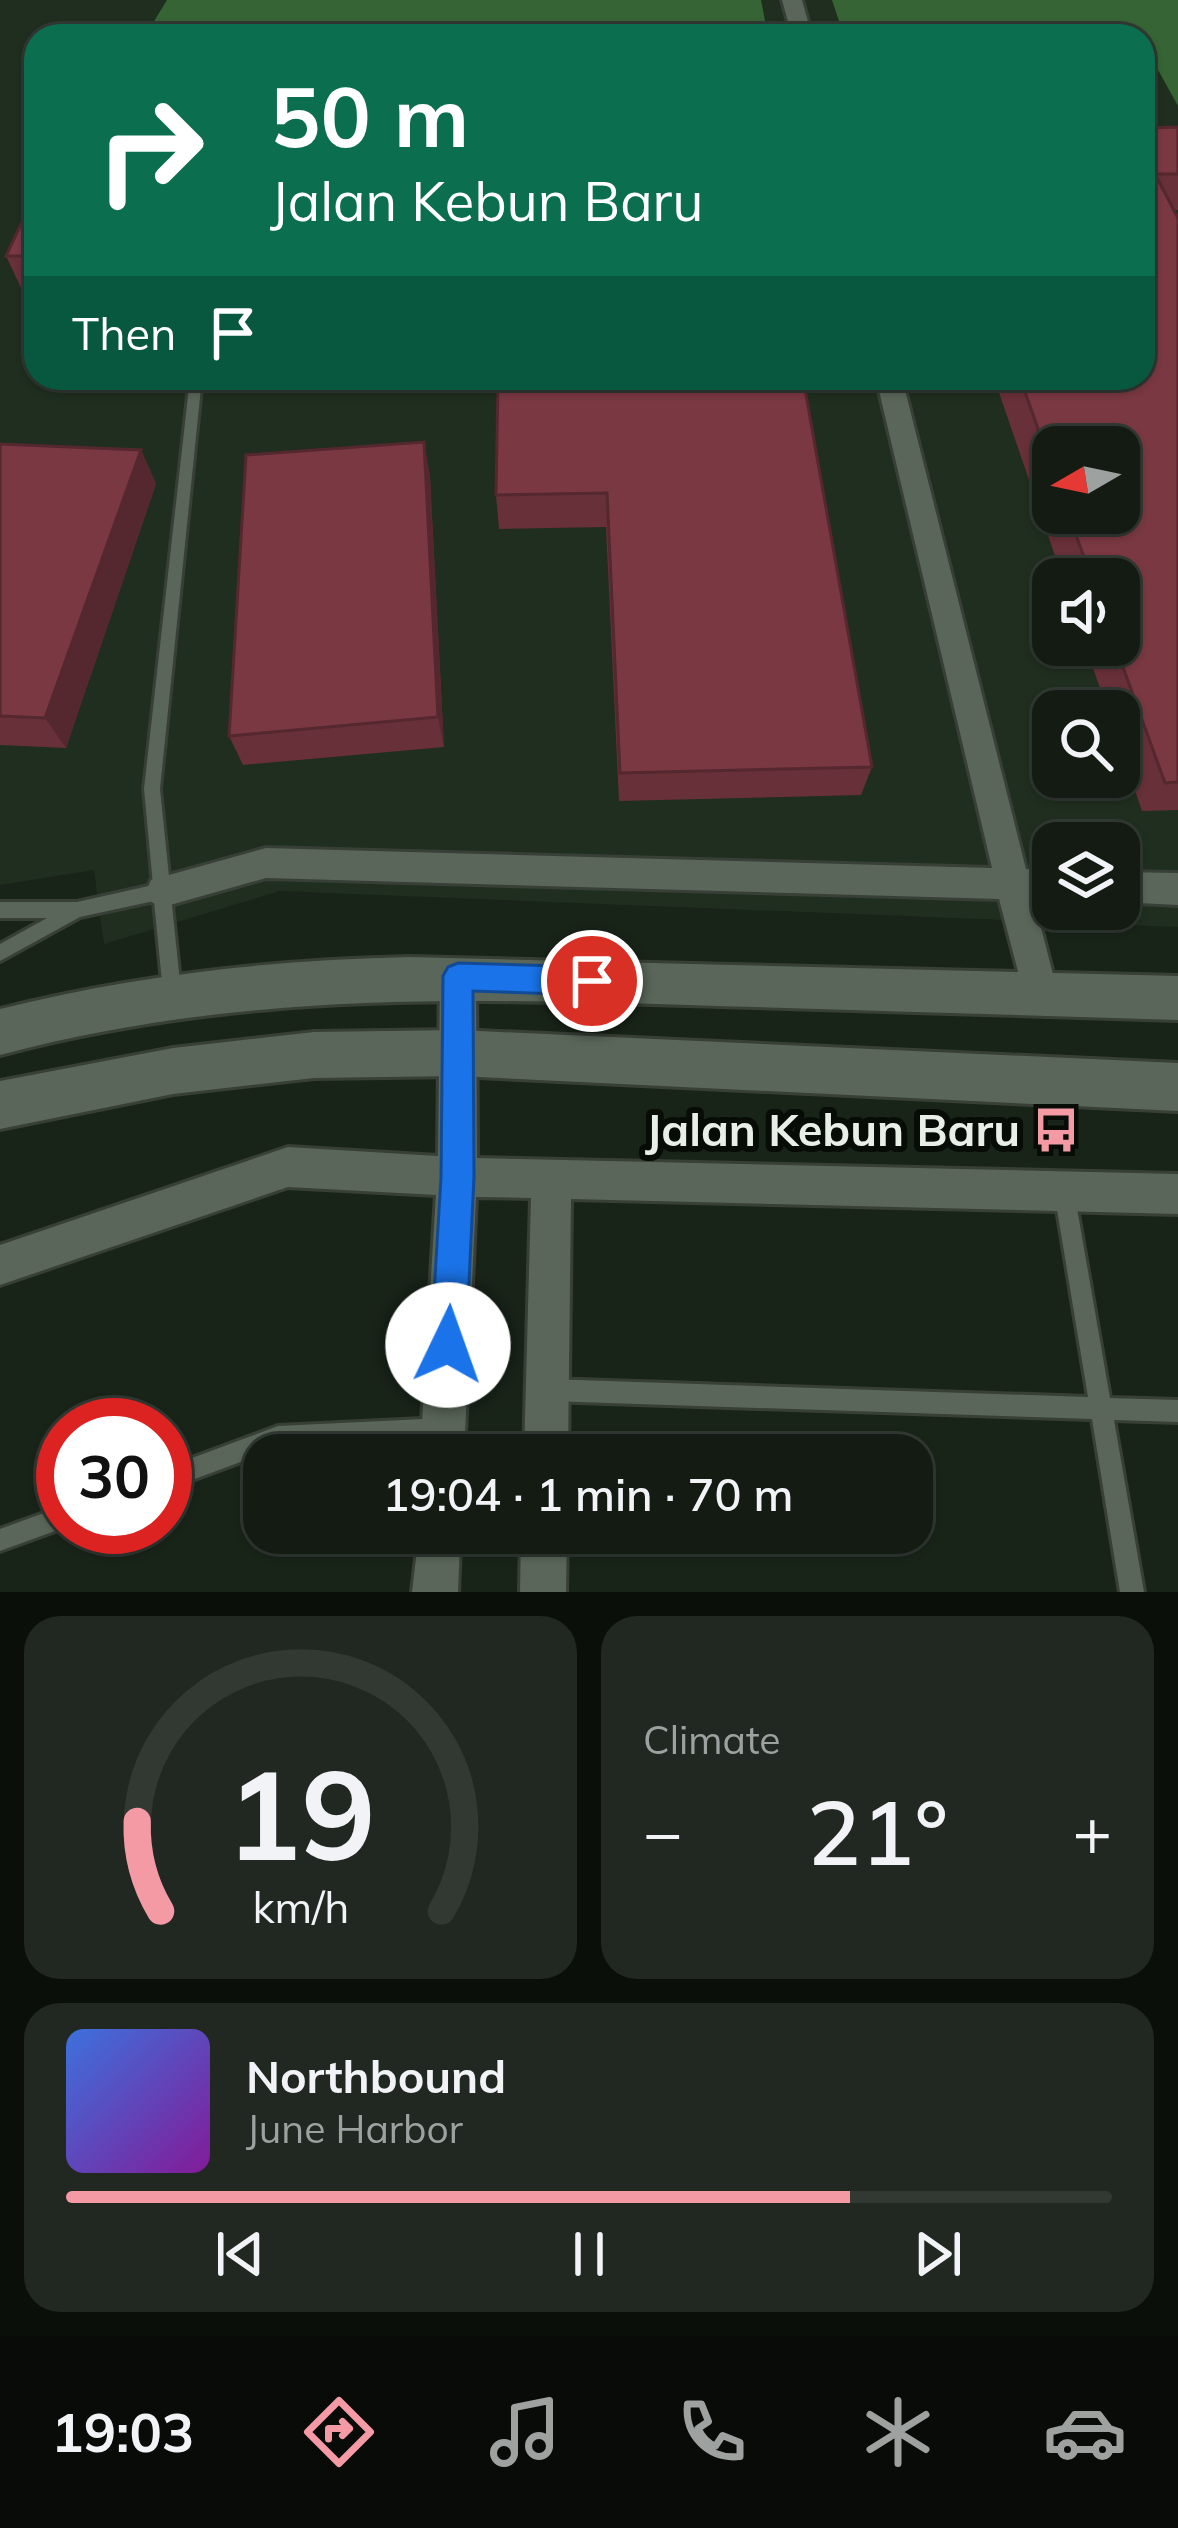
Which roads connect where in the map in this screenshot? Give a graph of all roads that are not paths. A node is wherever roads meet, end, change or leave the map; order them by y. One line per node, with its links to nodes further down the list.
1 (195, 390): 7 (lane)
2 (893, 390): 3 (street)
3 (1016, 884): 4 (street); 7 (street); 13 (street)
4 (1032, 884)
5 (1140, 888): 6 (street)
6 (1178, 889)
7 (163, 892): 9 (lane); 12 (lane)
8 (0, 910): 9 (lane)
9 (77, 910): 10 (lane)
10 (0, 953)
11 (458, 976): 12 (street); 13 (street); 16 (street)
12 (172, 992): 15 (street)
13 (1040, 994): 14 (street)
14 (1178, 998)
15 (0, 1032)
16 (458, 1054): 17 (street); 18 (street); 19 (street)
17 (1178, 1087)
18 (0, 1105)
19 (458, 1177): 20 (street); 23 (street); 27 (street)
20 (551, 1179): 21 (street); 24 (street)
21 (1064, 1191): 22 (street); 25 (lane)
22 (1178, 1194)
23 (0, 1265)
24 (547, 1390): 25 (lane); 28 (street)
25 (1101, 1408): 26 (lane); 37 (lane)
26 (1178, 1411)
27 (443, 1434)
28 (546, 1434)
29 (243, 1449): 30 (lane)
30 (192, 1469)
31 (36, 1527): 32 (lane)
32 (0, 1540)
33 (436, 1554): 35 (street)
34 (544, 1554): 36 (street)
35 (434, 1592)
36 (543, 1592)
37 (1132, 1592)

